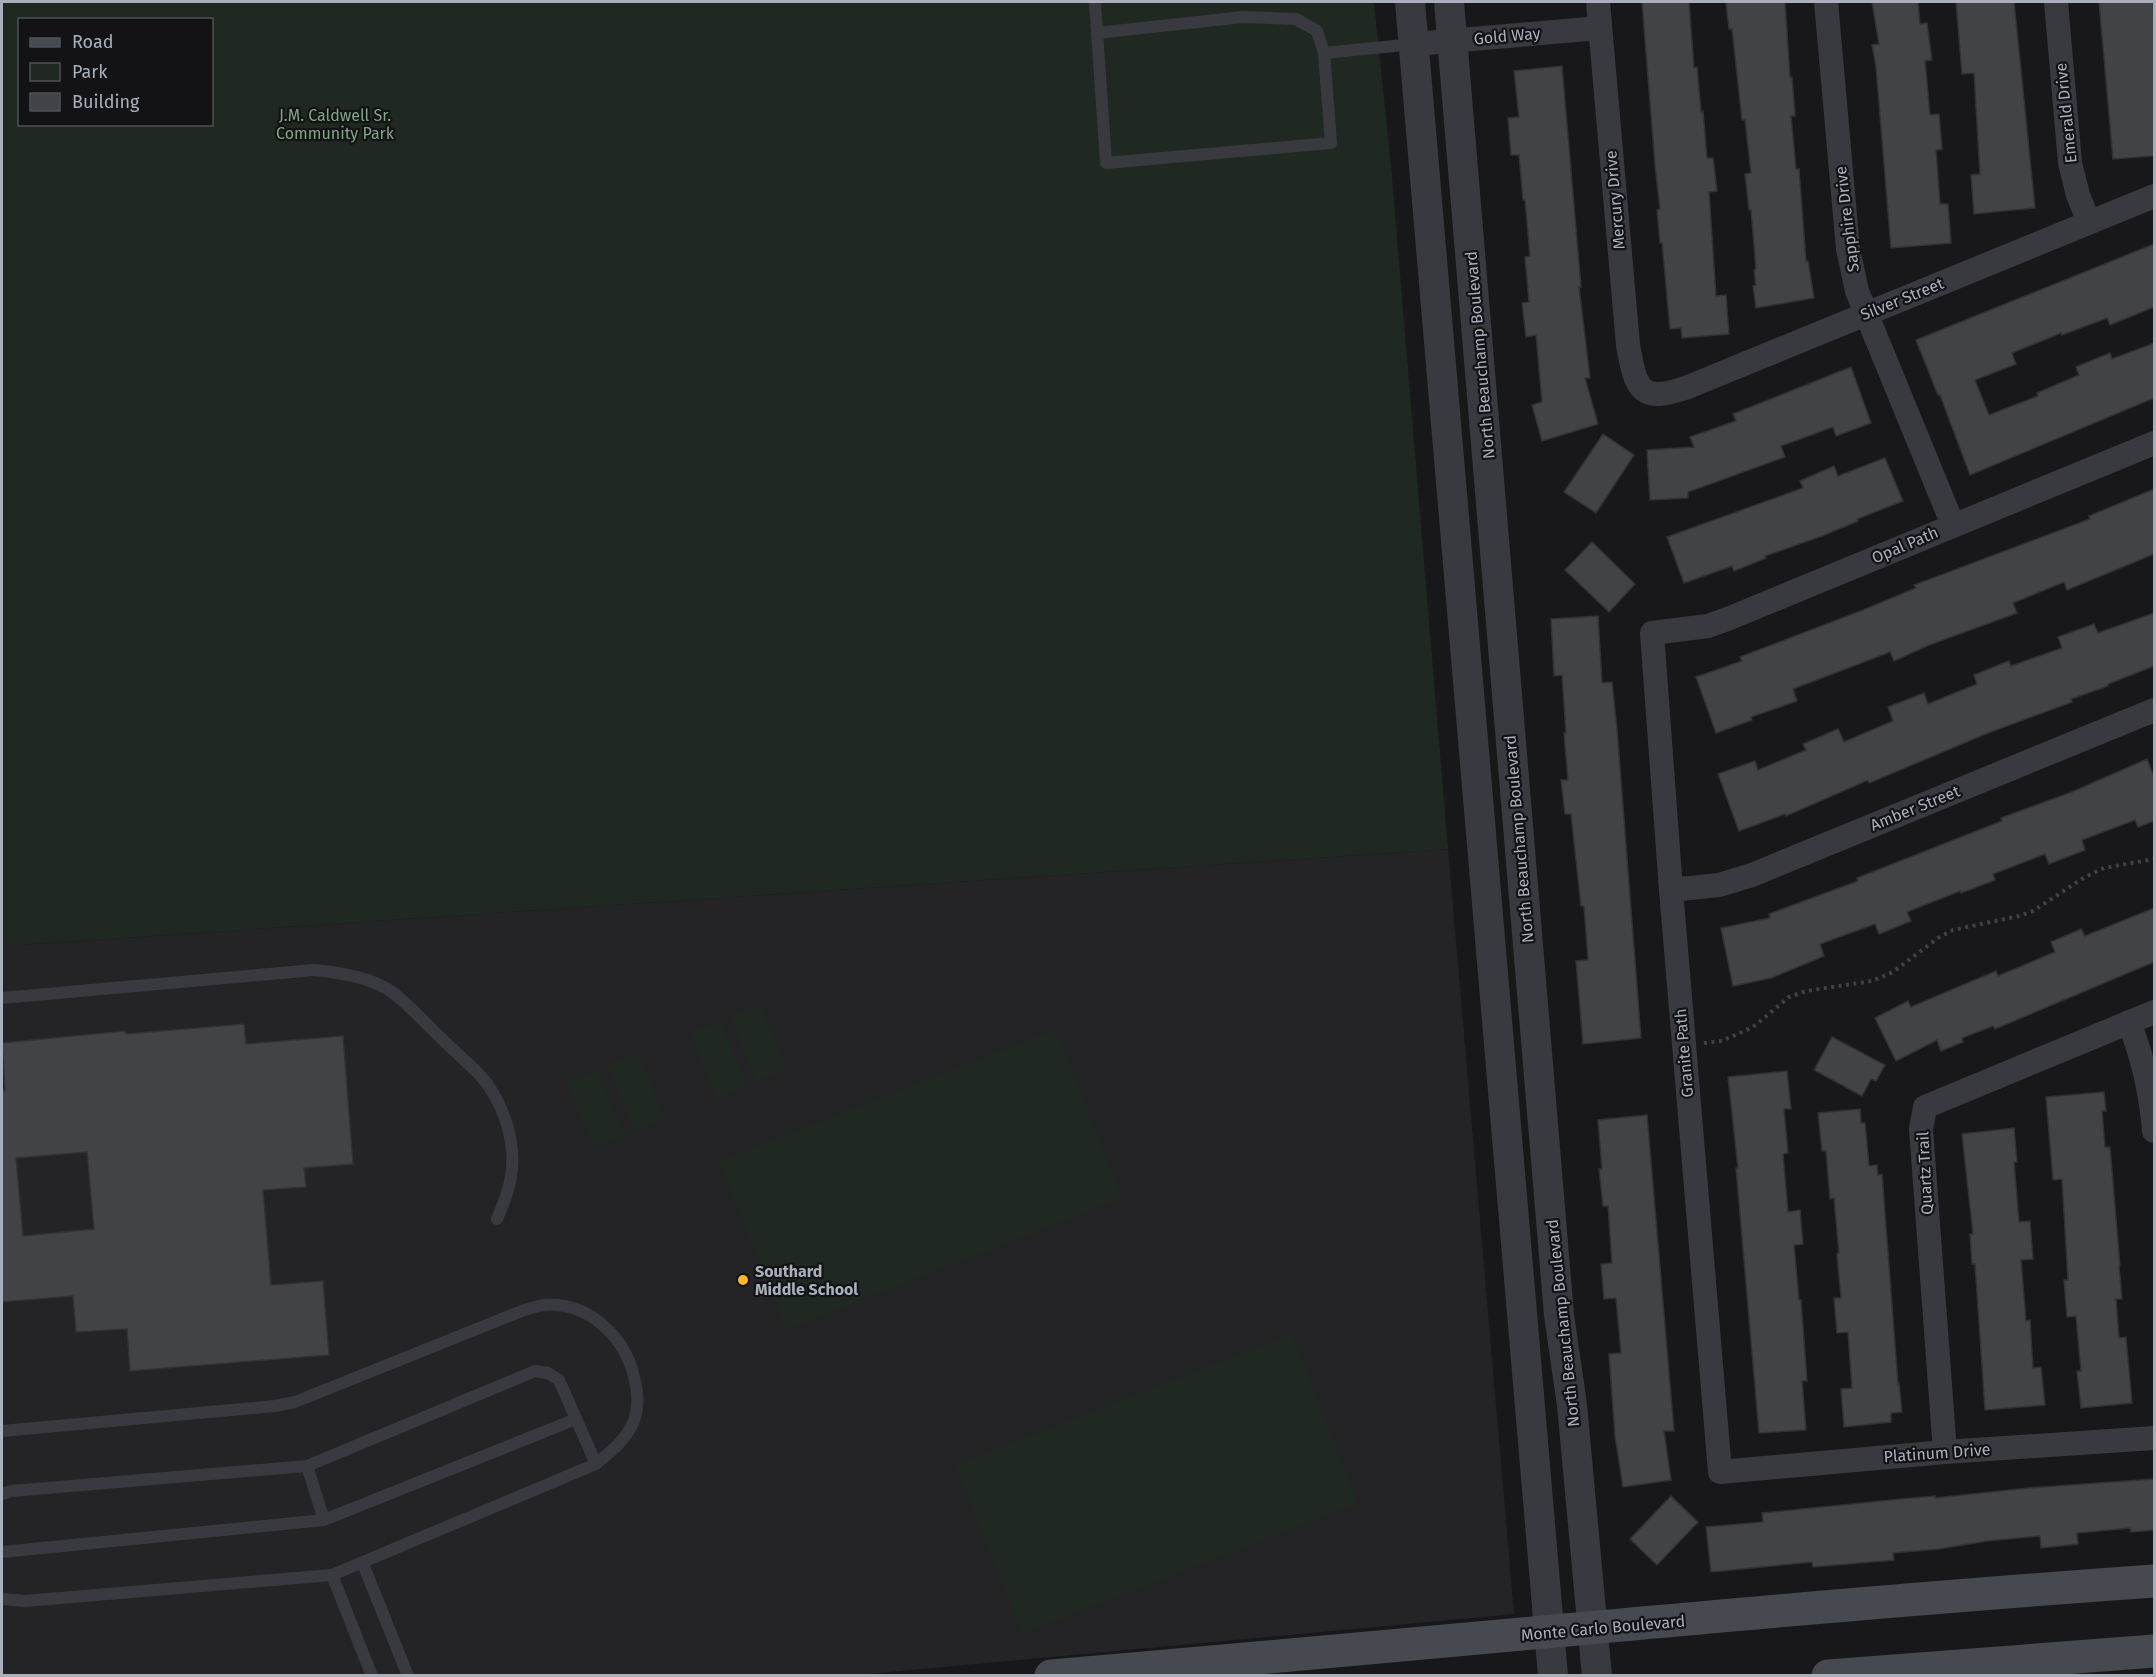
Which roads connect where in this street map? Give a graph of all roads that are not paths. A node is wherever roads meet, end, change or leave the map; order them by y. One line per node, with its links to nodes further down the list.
1 (1095, 2): 8 (lane)
2 (1410, 2): 10 (street)
3 (1449, 2): 9 (street, North Beauchamp Boulevard)
4 (1598, 2): 7 (street, Mercury Drive)
5 (1826, 2): 14 (street, Sapphire Drive)
6 (2056, 2): 13 (street, Emerald Drive)
7 (1600, 28): 9 (street, Gold Way); 15 (street, Mercury Drive)
8 (1097, 33): 11 (lane); 11 (lane)
9 (1453, 41): 10 (street, Gold Way); 40 (street, North Beauchamp Boulevard)
10 (1413, 44): 11 (lane); 41 (street)
11 (1324, 53)
12 (2154, 195): 13 (street, Silver Street)
13 (2089, 222): 14 (street, Silver Street)
14 (1866, 314): 15 (street, Silver Street); 17 (street, Sapphire Drive)
15 (1648, 394)
16 (2154, 443): 17 (street, Opal Path)
17 (1953, 525): 18 (street, Opal Path)
18 (1652, 633): 20 (street, Granite Path)
19 (2154, 710): 20 (street, Amber Street)
20 (1671, 890): 32 (street, Granite Path)
21 (2, 998): 25 (lane)
22 (2154, 1012): 23 (street, Quartz Trail)
23 (2129, 1022): 24 (street); 29 (street, Quartz Trail)
24 (2154, 1131)
25 (497, 1219)
26 (576, 1419): 30 (lane); 31 (lane); 34 (lane)
27 (2, 1431): 30 (lane)
28 (2154, 1438): 29 (street, Platinum Drive)
29 (1945, 1452): 32 (street, Platinum Drive)
30 (596, 1464): 36 (lane)
31 (307, 1466): 33 (lane); 34 (lane)
32 (1720, 1472)
33 (2, 1494)
34 (324, 1520): 35 (lane)
35 (2, 1552)
36 (363, 1564): 37 (lane); 44 (lane)
37 (332, 1575): 39 (lane); 43 (lane)
38 (2154, 1581): 40 (main road, Monte Carlo Boulevard)
39 (2, 1598)
40 (1593, 1629): 41 (main road, Monte Carlo Boulevard); 47 (street, North Beauchamp Boulevard)
41 (1550, 1633): 45 (main road, Monte Carlo Boulevard); 46 (street)
42 (2154, 1650): 48 (main road)
43 (372, 1676)
44 (408, 1676)
45 (1051, 1676)
46 (1553, 1676)
47 (1597, 1676)
48 (1828, 1676)

